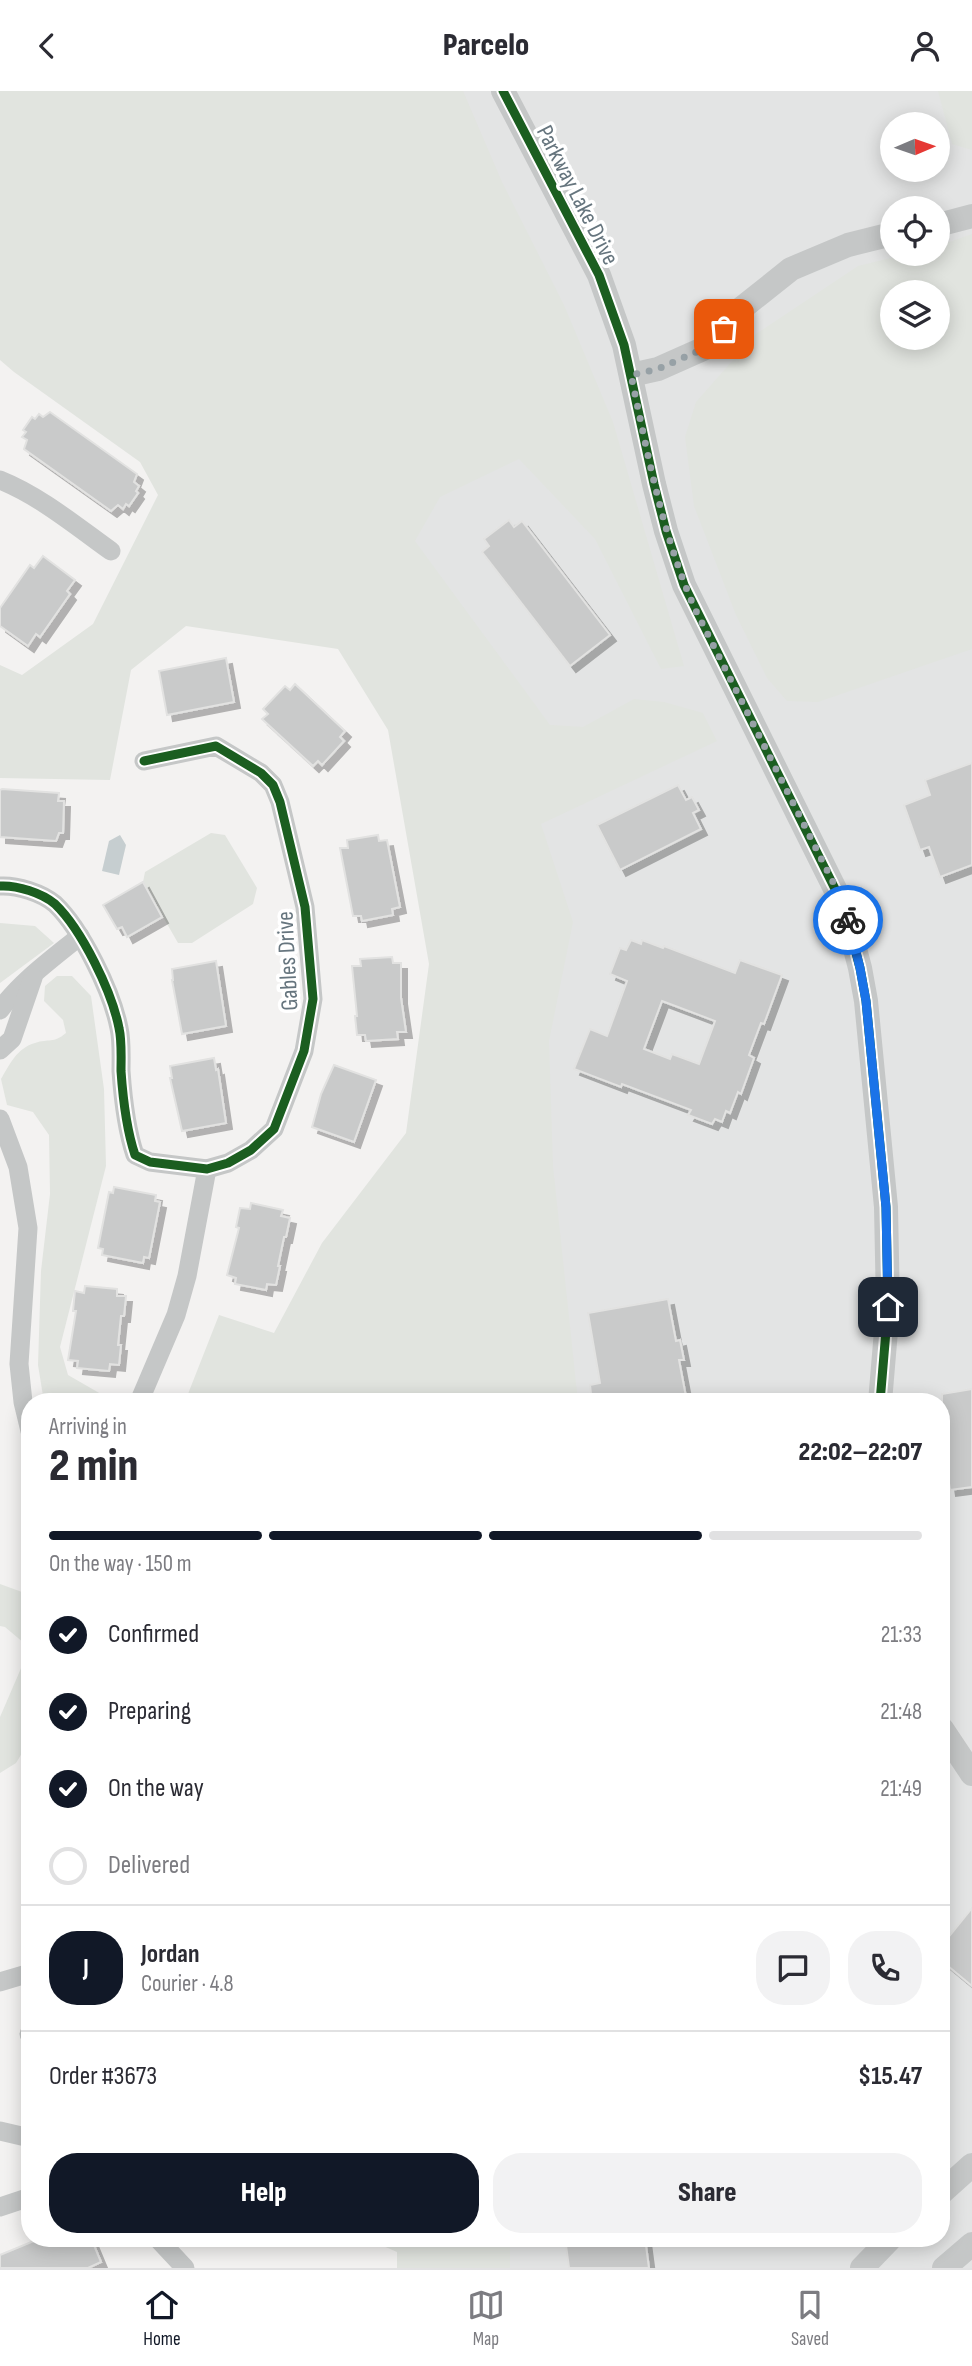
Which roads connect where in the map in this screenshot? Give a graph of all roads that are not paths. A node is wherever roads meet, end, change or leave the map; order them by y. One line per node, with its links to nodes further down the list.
1 (503, 91): 5 (street, Parkway Lake Drive)
2 (972, 216): 3 (street)
3 (950, 222)
4 (880, 237): 5 (street)
5 (631, 375): 18 (street, Parkway Lake Drive)
6 (0, 480): 7 (street)
7 (111, 551)
8 (144, 761): 15 (street, Gables Drive)
9 (0, 886): 10 (street, Gables Drive)
10 (80, 936): 11 (street); 15 (street, Gables Drive)
11 (35, 973): 12 (street); 13 (street)
12 (0, 1010)
13 (0, 1050)
14 (0, 1119): 16 (street)
15 (207, 1169): 17 (street)
16 (22, 1393)
17 (143, 1393)
18 (881, 1393)
19 (950, 1741): 20 (street)
20 (972, 1774)
21 (21, 1976): 22 (street)
22 (0, 1982)
23 (0, 2131): 24 (street)
24 (21, 2136)
25 (972, 2165): 26 (street)
26 (950, 2185)
27 (21, 2200): 28 (street)
28 (0, 2207)
29 (972, 2244): 34 (street)
30 (165, 2247): 32 (street)
31 (882, 2247): 33 (street)
32 (185, 2268)
33 (862, 2268)
34 (944, 2268)

